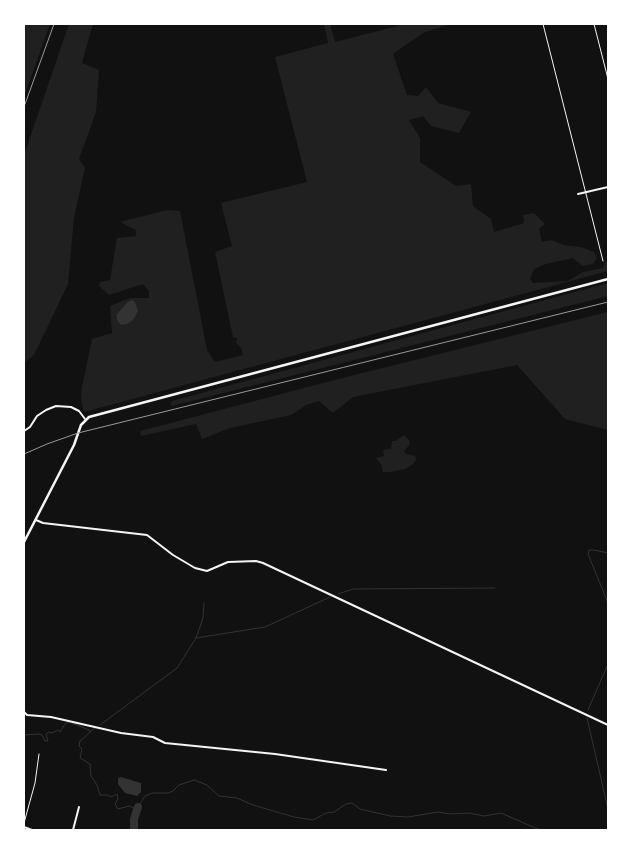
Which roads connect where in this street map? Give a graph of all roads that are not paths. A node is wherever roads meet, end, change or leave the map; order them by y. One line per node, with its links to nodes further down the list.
1 (543, 24): 5 (lane)
2 (594, 24): 3 (lane)
3 (608, 79)
4 (608, 187): 5 (street)
5 (585, 193): 6 (street); 7 (lane)
6 (578, 194)
7 (603, 261)
8 (608, 279): 9 (street)
9 (86, 419): 10 (street); 11 (street)
10 (24, 431)
11 (35, 520): 12 (street); 14 (street)
12 (24, 542)
13 (24, 712): 16 (street)
14 (608, 723)
15 (39, 754): 18 (lane)
16 (386, 770)
17 (79, 808): 21 (street)
18 (24, 823)
19 (24, 827): 20 (street)
20 (32, 830)
21 (73, 830)

